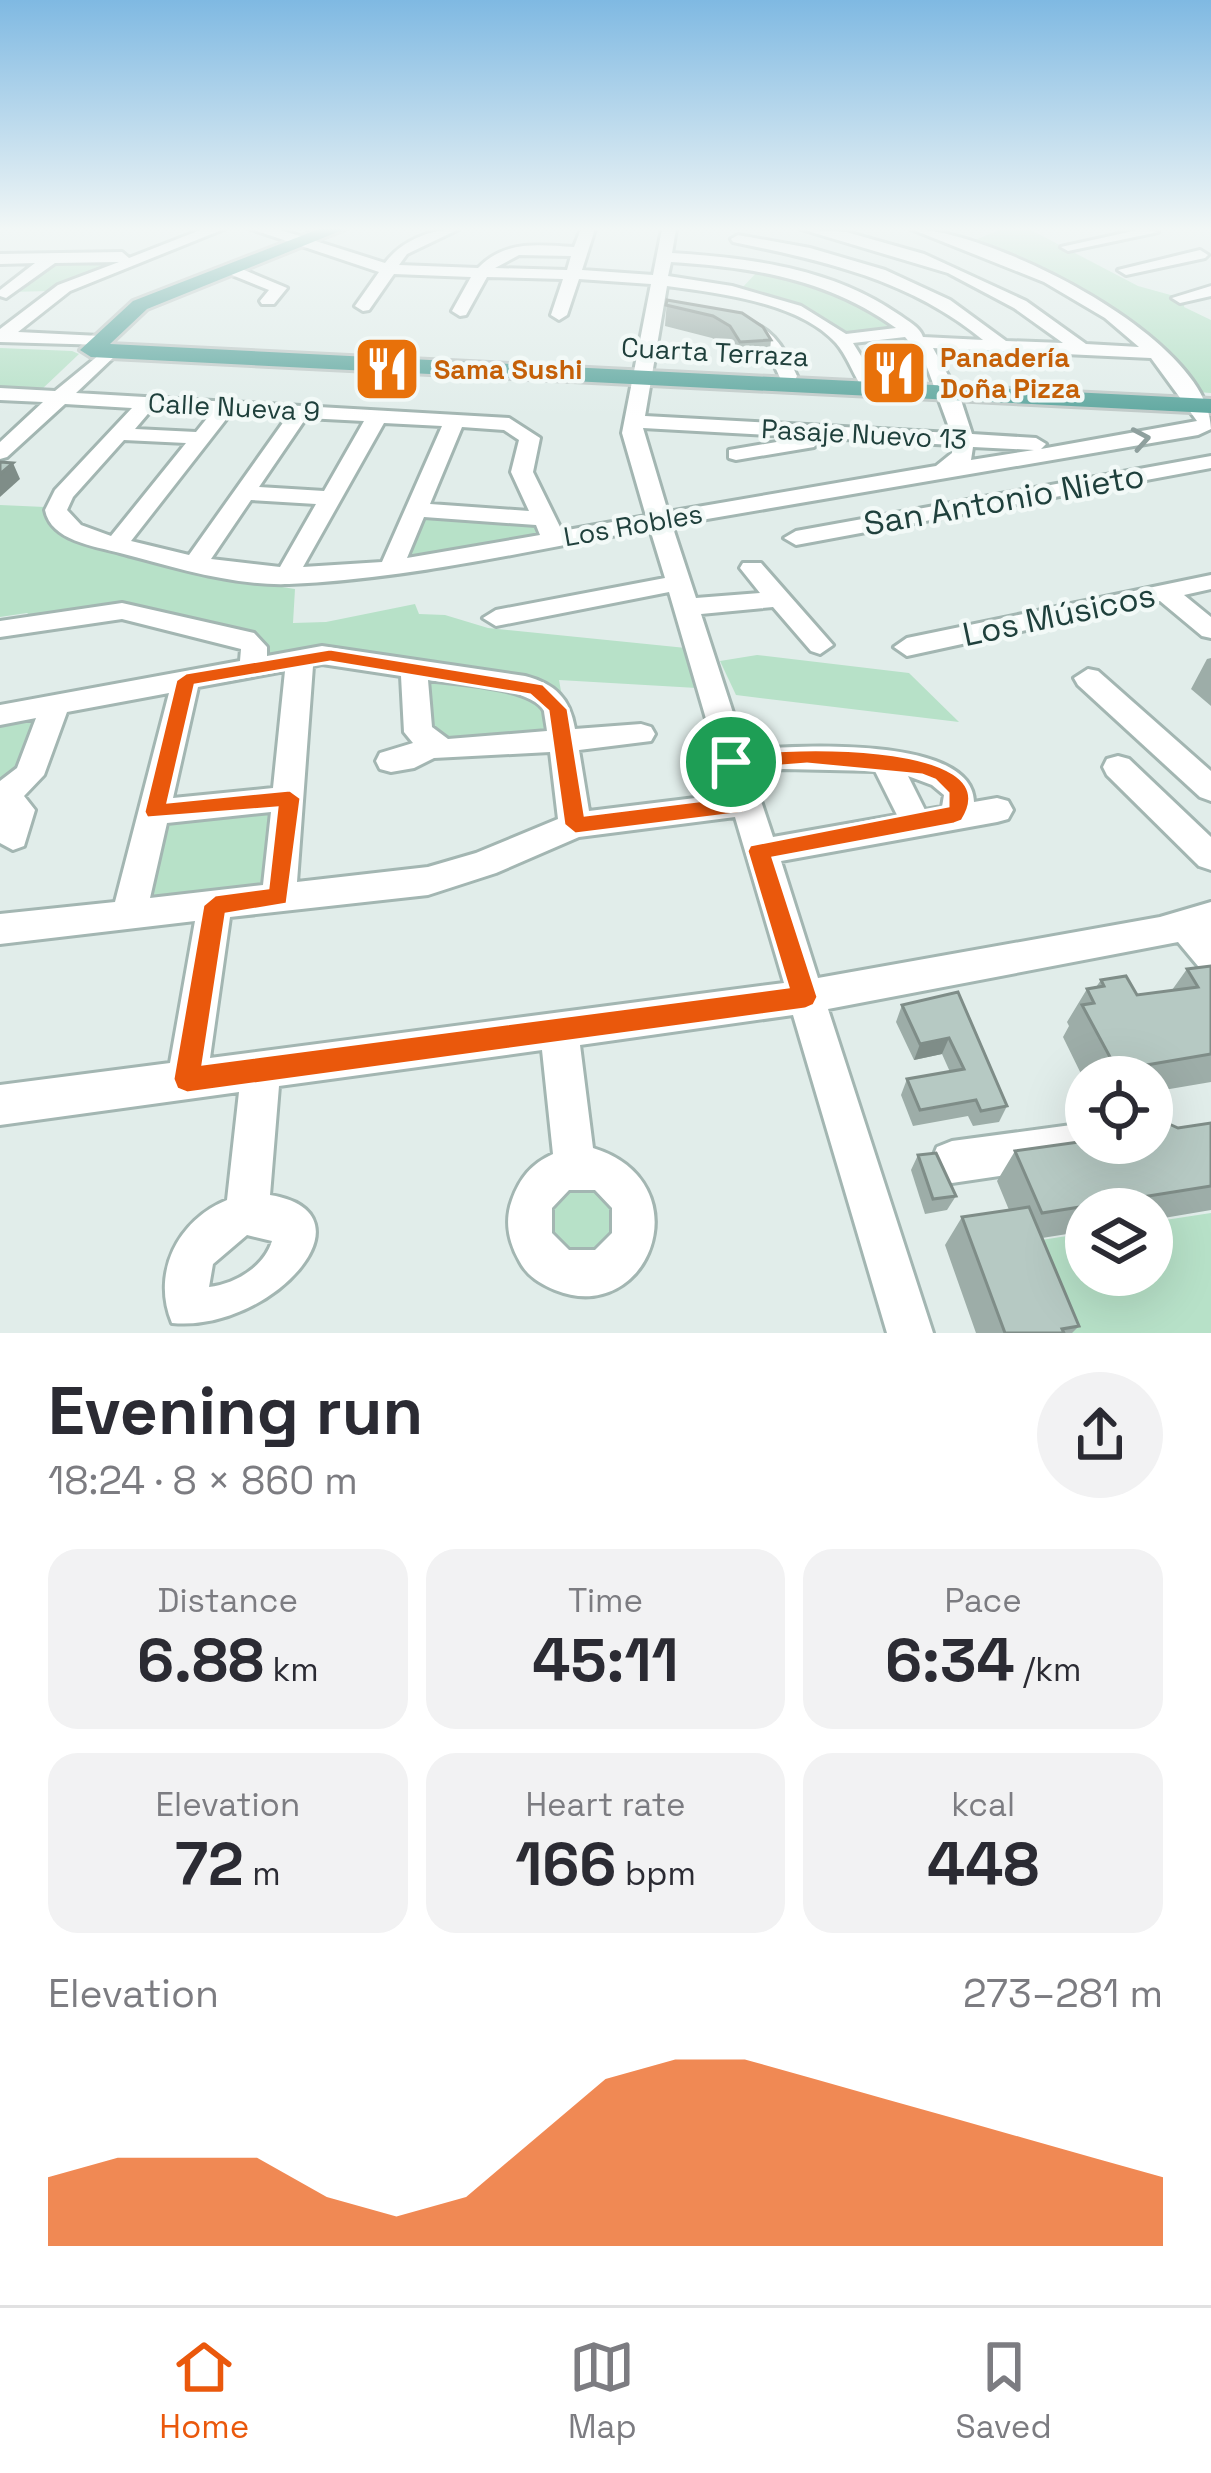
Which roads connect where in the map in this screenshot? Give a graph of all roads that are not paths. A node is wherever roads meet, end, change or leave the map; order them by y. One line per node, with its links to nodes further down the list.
1 (62, 291): 15 (street)
2 (176, 291): 25 (main road)
3 (276, 291): 17 (street)
4 (373, 291): 18 (street)
5 (470, 291): 19 (street)
6 (567, 291): 20 (street)
7 (661, 291): 29 (street)
8 (739, 291): 24 (street)
9 (846, 291): 22 (street)
10 (923, 291): 26 (street)
11 (1001, 291): 27 (street)
12 (1073, 291): 28 (street)
13 (1211, 291): 16 (street)
14 (3, 293): 15 (street)
15 (52, 295): 23 (street)
16 (1180, 298)
17 (268, 301)
18 (363, 306)
19 (460, 311)
20 (559, 315)
21 (712, 317): 30 (street)
22 (919, 337): 24 (street); 26 (street); 32 (street)
23 (0, 338): 25 (street, Cuarta Terraza)
24 (846, 339): 31 (street)
25 (105, 346): 29 (main road, Cuarta Terraza); 34 (street)
26 (1004, 347): 27 (street)
27 (1082, 350): 28 (street)
28 (1156, 353): 35 (street)
29 (642, 373): 30 (main road, Cuarta Terraza); 32 (main road, Cuarta Terraza); 41 (street)
30 (788, 376): 31 (main road, Cuarta Terraza)
31 (867, 380): 32 (main road, Cuarta Terraza)
32 (948, 389): 35 (main road, Cuarta Terraza); 47 (street)
33 (0, 394): 34 (street, Calle Nueva 9)
34 (49, 397): 36 (street, Calle Nueva 9); 43 (street); 49 (street)
35 (1202, 401): 48 (street, one-way to 35)
36 (148, 402): 37 (street, Calle Nueva 9); 44 (street, Los Robles)
37 (226, 406): 38 (street, Calle Nueva 9); 46 (street)
38 (302, 410): 39 (street, Calle Nueva 9); 53 (street)
39 (378, 415): 40 (street, Calle Nueva 9); 54 (street)
40 (455, 419): 55 (street); 57 (street, Calle Nueva 9)
41 (633, 421): 42 (street, Pasaje Nuevo 13); 56 (street)
42 (722, 427): 45 (street, Pasaje Nuevo 13); 52 (street)
43 (0, 431)
44 (120, 434): 46 (street); 59 (street, Los Robles)
45 (865, 434): 47 (street, Pasaje Nuevo 13); 52 (street)
46 (201, 438): 59 (street)
47 (962, 440): 48 (street, Pasaje Nuevo 13); 51 (street)
48 (1094, 447): 51 (street, Los Robles)
49 (0, 453)
50 (1211, 462): 58 (street, San Antonio Nieto)
51 (942, 471): 52 (street, Los Robles)
52 (747, 479): 56 (street, Los Robles)
53 (245, 493): 54 (street); 60 (street)
54 (331, 498): 63 (street)
55 (416, 510): 57 (street); 61 (street)
56 (661, 520): 57 (street, Los Robles); 66 (street)
57 (549, 529): 61 (street, Los Robles)
58 (796, 538)
59 (117, 544): 60 (street, Los Robles)
60 (194, 566): 63 (street, Los Robles)
61 (392, 568): 63 (street, Los Robles)
62 (752, 568): 67 (street)
63 (286, 577)
64 (1211, 582): 65 (street, Los Músicos)
65 (1165, 592): 70 (street); 72 (street, Los Músicos)
66 (682, 595): 67 (street); 68 (street); 84 (street)
67 (780, 599): 71 (street)
68 (496, 618)
69 (0, 629): 74 (street)
70 (1211, 630)
71 (820, 644)
72 (907, 647)
73 (300, 658): 74 (street); 75 (street); 89 (street)
74 (253, 666): 77 (street)
75 (414, 669): 81 (street); 82 (street)
76 (1088, 678): 87 (street)
77 (186, 680): 78 (street); 92 (street)
78 (56, 704): 79 (street); 88 (street)
79 (0, 715)
80 (641, 734): 81 (street)
81 (563, 742): 82 (street); 94 (street)
82 (431, 746): 83 (street)
83 (391, 761)
84 (731, 762): 85 (street); 90 (street)
85 (887, 764): 93 (street); 95 (street)
86 (1118, 767): 98 (street)
87 (1211, 789)
88 (2, 797): 96 (street)
89 (290, 798): 92 (street); 99 (street)
90 (743, 804): 94 (street); 97 (street)
91 (997, 810): 93 (street)
92 (155, 812): 101 (street)
93 (954, 815): 95 (street)
94 (575, 825): 99 (street)
95 (917, 825): 97 (street)
96 (13, 837)
97 (759, 851): 105 (street)
98 (1211, 856)
99 (279, 897): 100 (street)
100 (215, 905): 101 (street); 108 (street)
101 (128, 915): 103 (street)
102 (1198, 921): 104 (street); 105 (street)
103 (0, 928)
104 (1211, 955)
105 (805, 997): 106 (street); 114 (street)
106 (559, 1030): 107 (street); 112 (street)
107 (261, 1070): 108 (street); 113 (street)
108 (187, 1079): 109 (street)
109 (0, 1105)
110 (1065, 1146): 111 (street)
111 (952, 1162)
112 (575, 1166)
113 (247, 1214)
114 (910, 1333)

